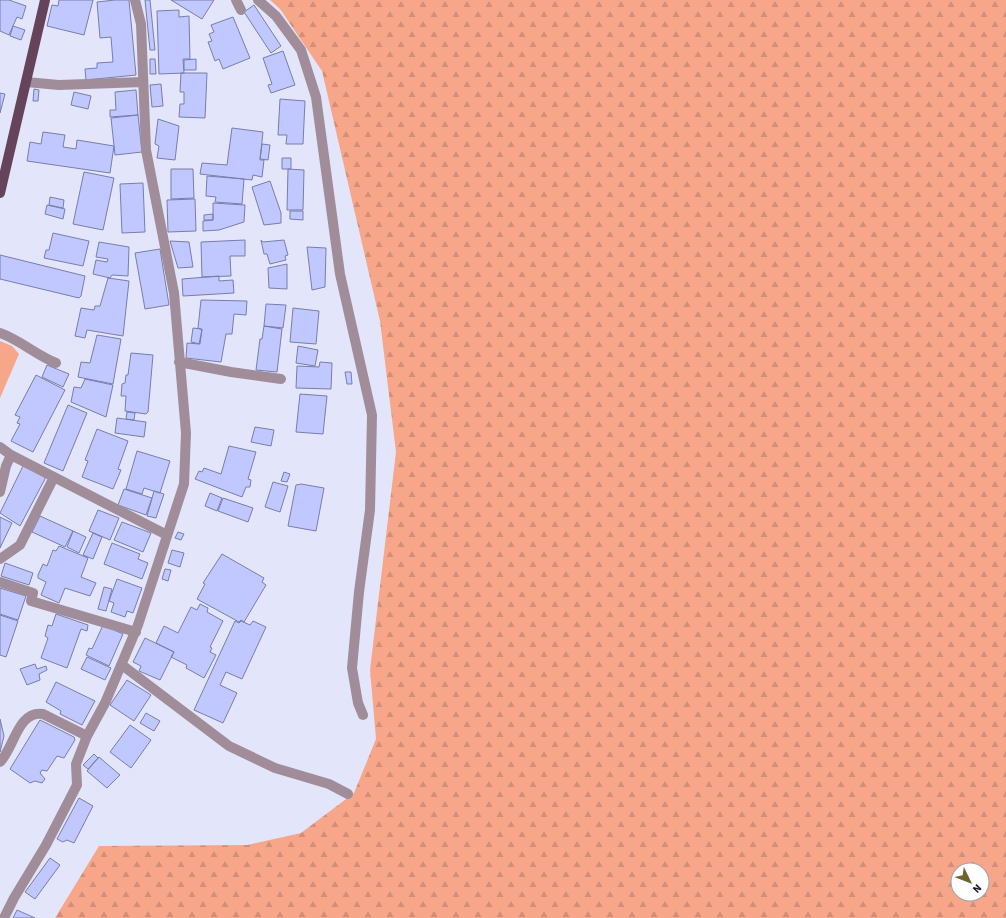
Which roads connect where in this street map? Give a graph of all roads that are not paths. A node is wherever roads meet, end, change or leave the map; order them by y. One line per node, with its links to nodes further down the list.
1 (45, 0): 6 (main road)
2 (135, 0): 7 (street)
3 (236, 0): 5 (street)
4 (258, 0): 22 (street)
5 (241, 10)
6 (26, 82): 7 (street); 8 (main road)
7 (143, 82): 10 (street)
8 (0, 192)
9 (0, 333): 11 (street)
10 (179, 362): 12 (street); 17 (street)
11 (56, 363)
12 (281, 379)
13 (0, 447): 14 (street)
14 (11, 455): 15 (street); 16 (street)
15 (54, 476): 17 (street); 18 (street)
16 (0, 492)
17 (167, 535): 20 (street)
18 (0, 559)
19 (0, 582): 20 (street)
20 (136, 632): 21 (street)
21 (122, 665): 23 (street); 25 (street)
22 (363, 715)
23 (87, 736): 24 (street); 26 (street)
24 (0, 762)
25 (348, 794)
26 (4, 918)

